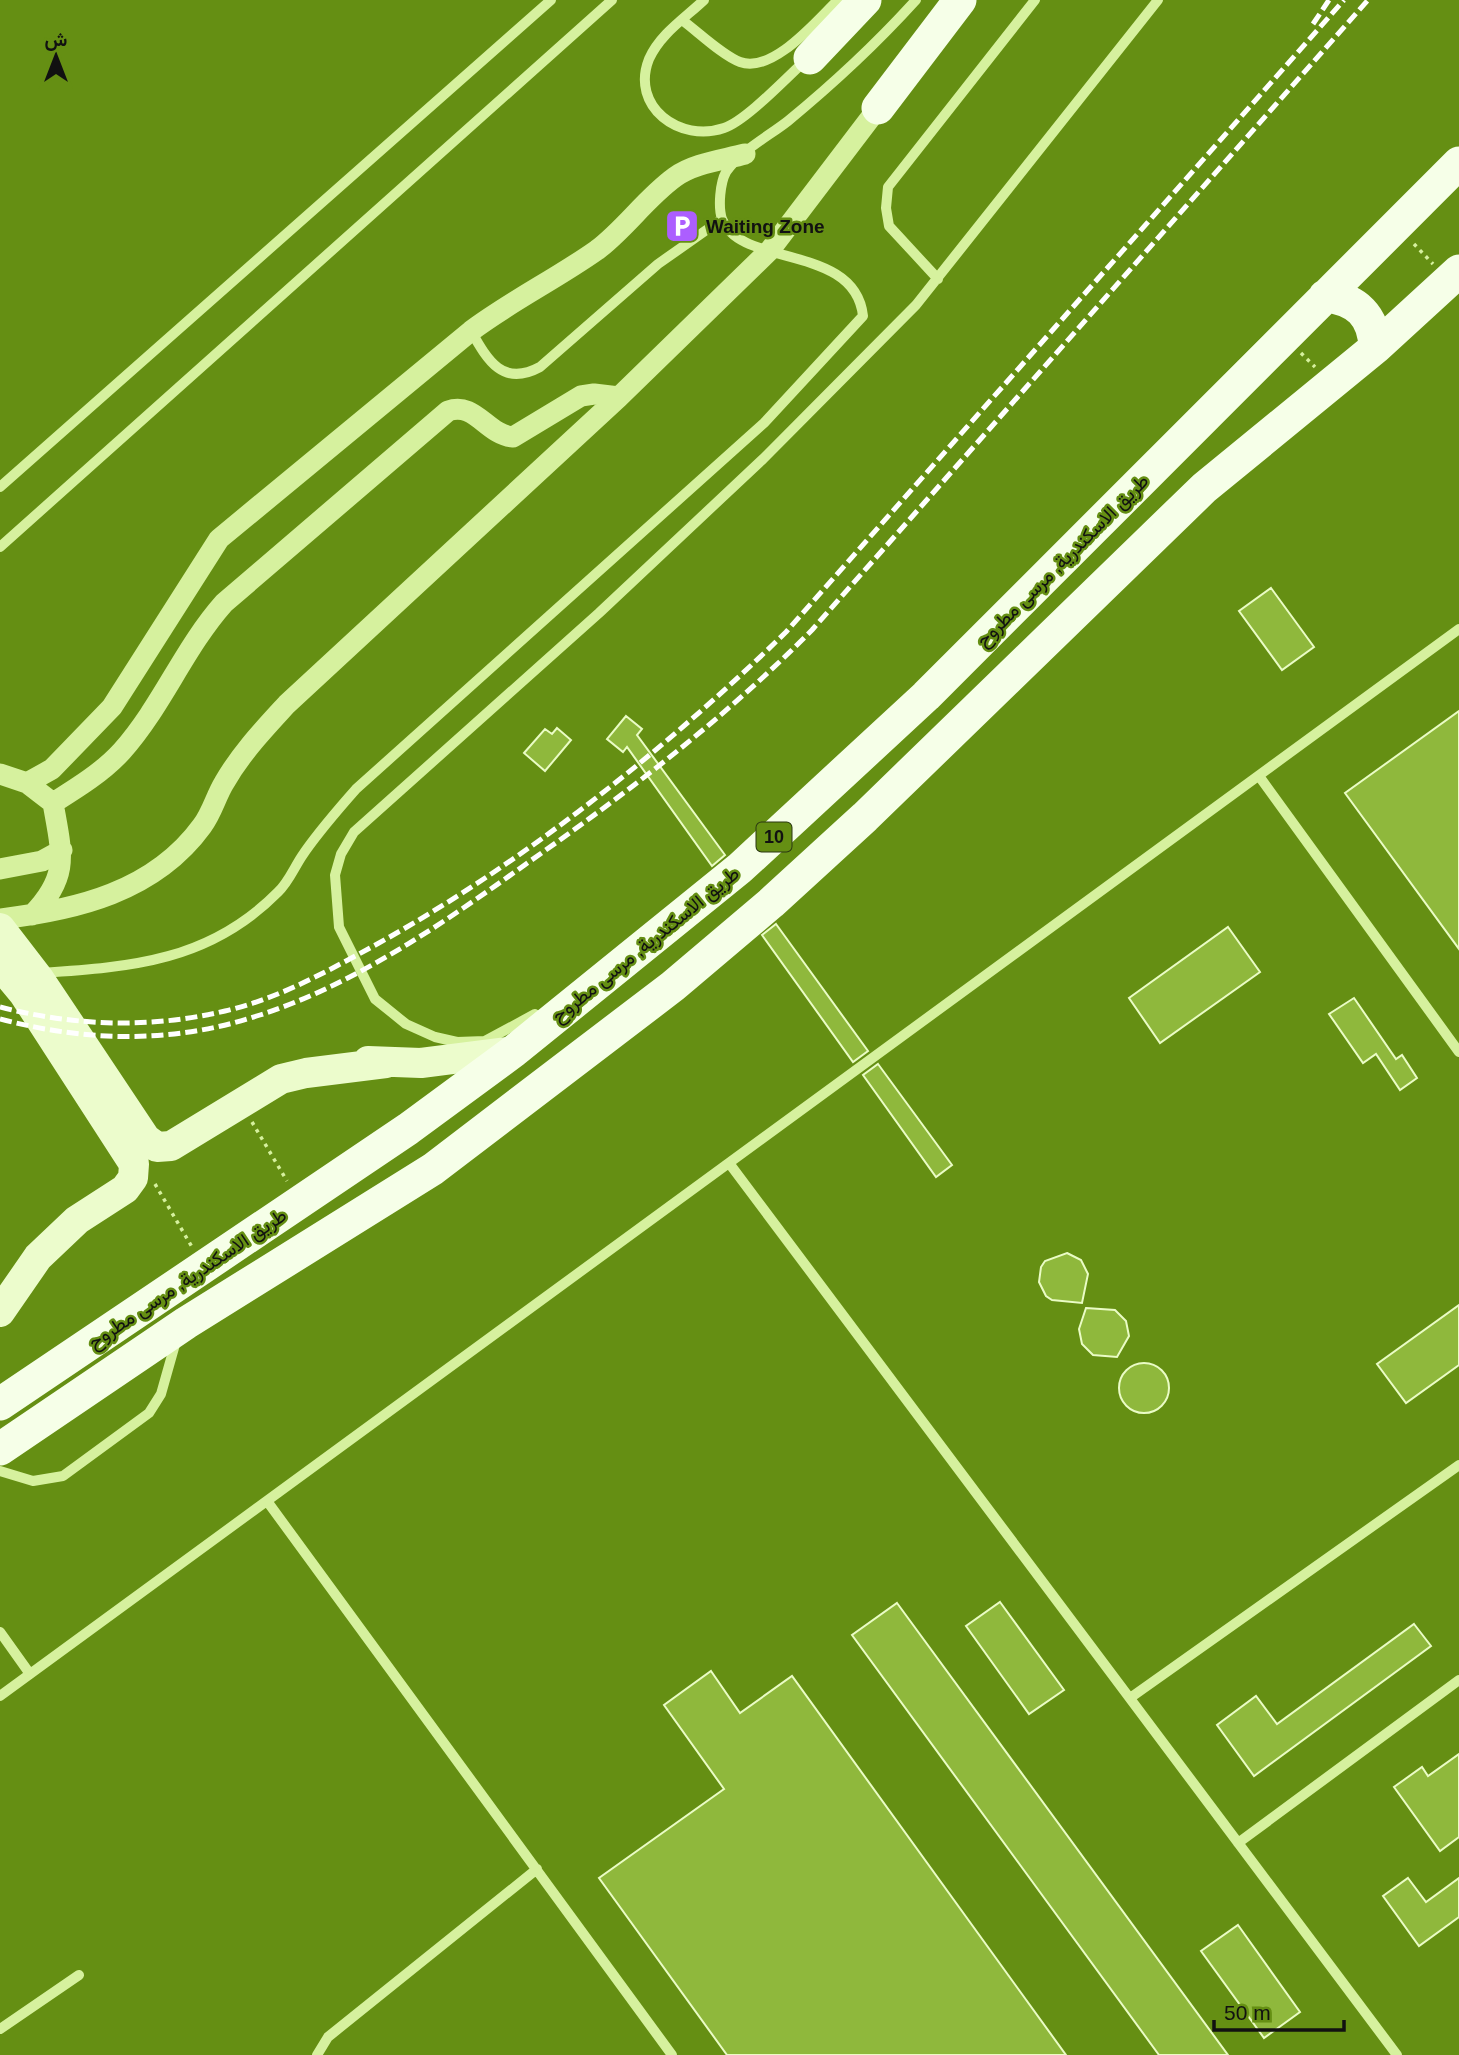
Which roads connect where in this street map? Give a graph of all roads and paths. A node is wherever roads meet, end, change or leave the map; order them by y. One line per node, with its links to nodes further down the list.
1 (551, 0): 26 (lane)
2 (612, 0): 27 (lane)
3 (704, 0): 10 (lane)
4 (838, 0): 10 (lane)
5 (865, 0): 11 (main road)
6 (916, 0): 13 (lane)
7 (960, 0): 12 (main road)
8 (1035, 0): 19 (lane)
9 (1158, 0): 19 (lane)
10 (682, 20): 11 (lane)
11 (810, 58)
12 (878, 108): 17 (street)
13 (746, 154): 15 (lane); 21 (street)
14 (1459, 163): 16 (main road, طريق الاسكندرية, مرسى مطروح / 10)
15 (722, 219): 17 (lane); 21 (lane)
16 (1396, 225): 18 (path); 20 (main road, طريق الاسكندرية, مرسى مطروح / 10)
17 (770, 250): 25 (street); 40 (lane)
18 (1454, 276): 23 (main road, طريق الاسكندرية, مرسى مطروح / 10)
19 (938, 279): 38 (lane)
20 (1325, 296): 22 (main road, طريق الاسكندرية, مرسى مطروح / 10); 23 (main road)
21 (471, 331): 31 (street)
22 (1285, 336): 24 (path); 38 (main road, طريق الاسكندرية, مرسى مطروح / 10)
23 (1375, 348): 24 (main road, طريق الاسكندرية, مرسى مطروح / 10)
24 (1332, 384): 52 (main road, طريق الاسكندرية, مرسى مطروح / 10)
25 (619, 397): 32 (street); 35 (street)
26 (0, 487)
27 (0, 547)
28 (1459, 629): 30 (lane)
29 (0, 774): 31 (street)
30 (1259, 776): 42 (lane); 47 (lane)
31 (27, 783): 32 (street)
32 (53, 803): 33 (street)
33 (62, 850): 34 (street); 35 (street)
34 (0, 869)
35 (32, 915): 36 (street)
36 (0, 919)
37 (0, 928): 44 (street)
38 (642, 949): 41 (main road, طريق الاسكندرية, مرسى مطروح / 10)
39 (0, 965): 44 (street)
40 (0, 973)
41 (514, 1051): 43 (street); 49 (main road, طريق الاسكندرية, مرسى مطروح / 10)
42 (1459, 1052)
43 (386, 1063): 45 (street); 46 (street)
44 (95, 1084): 46 (street); 48 (street)
45 (240, 1102): 46 (street); 49 (path)
46 (142, 1133)
47 (729, 1163): 57 (lane); 62 (lane)
48 (134, 1164): 50 (path); 51 (street)
49 (299, 1202): 50 (main road, طريق الاسكندرية, مرسى مطروح / 10)
50 (204, 1267): 53 (main road, طريق الاسكندرية, مرسى مطروح / 10)
51 (0, 1312)
52 (186, 1323): 54 (main road, طريق الاسكندرية, مرسى مطروح / 10); 56 (lane)
53 (0, 1404)
54 (0, 1449)
55 (1459, 1465): 62 (lane)
56 (0, 1471)
57 (267, 1501): 59 (lane); 64 (lane)
58 (0, 1632): 59 (lane)
59 (30, 1674): 61 (lane)
60 (1459, 1681): 63 (lane)
61 (0, 1696)
62 (1130, 1698): 63 (lane)
63 (1238, 1843): 69 (lane)
64 (537, 1870): 67 (lane); 68 (lane)
65 (79, 1975): 66 (lane)
66 (0, 2029)
67 (317, 2055)
68 (672, 2055)
69 (1397, 2055)

